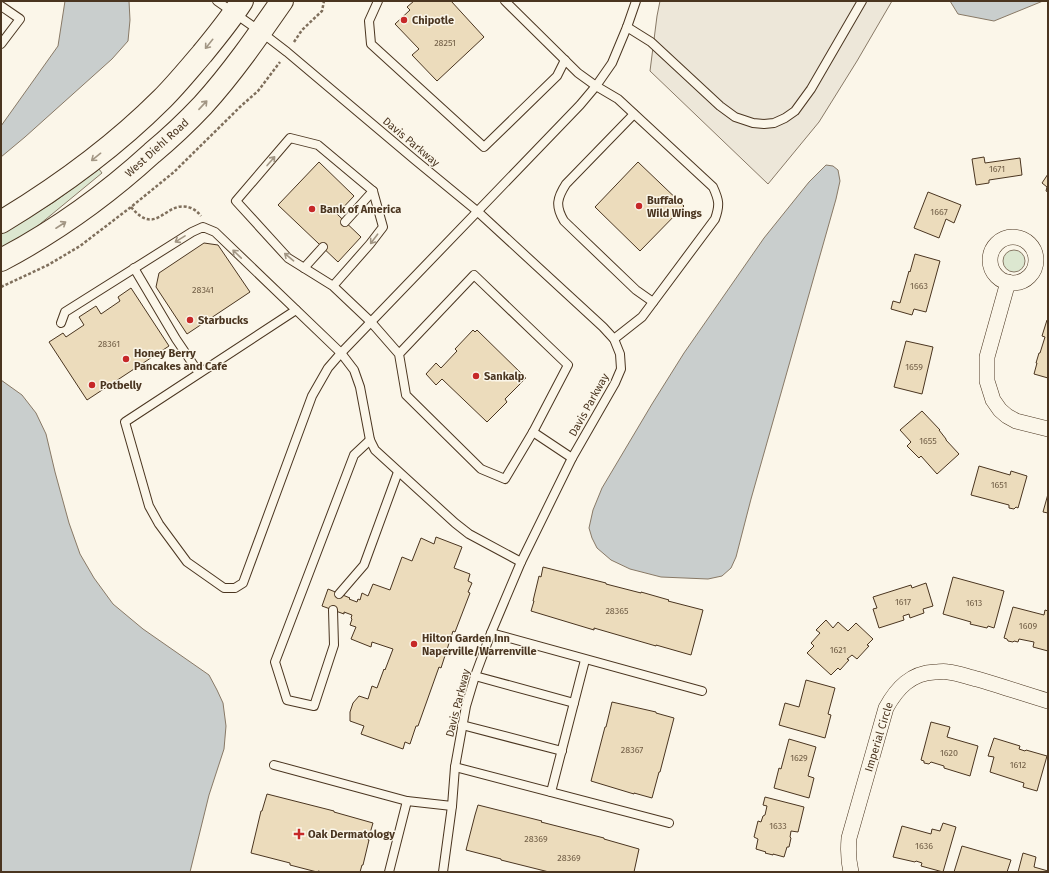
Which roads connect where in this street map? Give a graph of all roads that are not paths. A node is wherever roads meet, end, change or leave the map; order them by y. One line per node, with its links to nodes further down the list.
1 (217, 1): 8 (lane, Davis Parkway)
2 (282, 1): 10 (street, West Diehl Road)
3 (378, 1): 12 (lane)
4 (505, 1): 12 (lane)
5 (636, 1): 9 (lane)
6 (862, 1): 9 (lane)
7 (1, 6): 11 (lane)
8 (238, 7): 10 (lane, Davis Parkway); 17 (street, one-way to 17)
9 (627, 27): 13 (lane)
10 (261, 32): 16 (lane, Davis Parkway); 20 (street, West Diehl Road, one-way to 10)
11 (1, 44)
12 (565, 60): 13 (lane)
13 (596, 86): 14 (lane); 16 (lane)
14 (634, 114): 25 (lane); 25 (lane)
15 (373, 191): 18 (lane); 22 (lane, one-way to 15); 24 (lane, one-way to 24)
16 (478, 211): 27 (lane); 29 (lane, Davis Parkway)
17 (1, 222)
18 (345, 222)
19 (323, 247): 22 (lane)
20 (1, 260)
21 (134, 268): 26 (lane, one-way to 21); 28 (lane); 32 (lane)
22 (304, 268): 24 (lane)
23 (1008, 282): 33 (street)
24 (334, 286): 27 (lane)
25 (653, 302): 29 (lane)
26 (296, 310): 30 (lane); 32 (lane)
27 (371, 322): 30 (lane); 31 (lane)
28 (61, 324)
29 (614, 339): 36 (lane, Davis Parkway)
30 (341, 353): 32 (lane); 35 (lane)
31 (399, 354): 34 (lane); 34 (lane)
32 (199, 373)
33 (1048, 429)
34 (533, 432): 36 (lane)
35 (370, 440): 37 (lane); 40 (lane)
36 (572, 458): 38 (lane, Davis Parkway)
37 (398, 472): 38 (lane); 39 (lane)
38 (521, 562): 41 (lane, Davis Parkway)
39 (339, 594)
40 (332, 610)
41 (491, 633): 42 (lane); 43 (lane, Davis Parkway)
42 (585, 660): 44 (lane); 46 (lane)
43 (475, 676): 46 (lane); 47 (lane, Davis Parkway)
44 (702, 691)
45 (1048, 701): 57 (street, Imperial Circle)
46 (574, 703): 48 (lane)
47 (462, 725): 48 (lane); 50 (lane, Davis Parkway)
48 (562, 751): 51 (lane)
49 (274, 764): 52 (lane)
50 (455, 767): 51 (lane); 53 (lane, Davis Parkway)
51 (551, 792): 54 (lane)
52 (407, 801): 53 (lane); 55 (lane)
53 (452, 806): 56 (lane, Davis Parkway)
54 (669, 823)
55 (389, 872)
56 (444, 872)
57 (851, 872)

